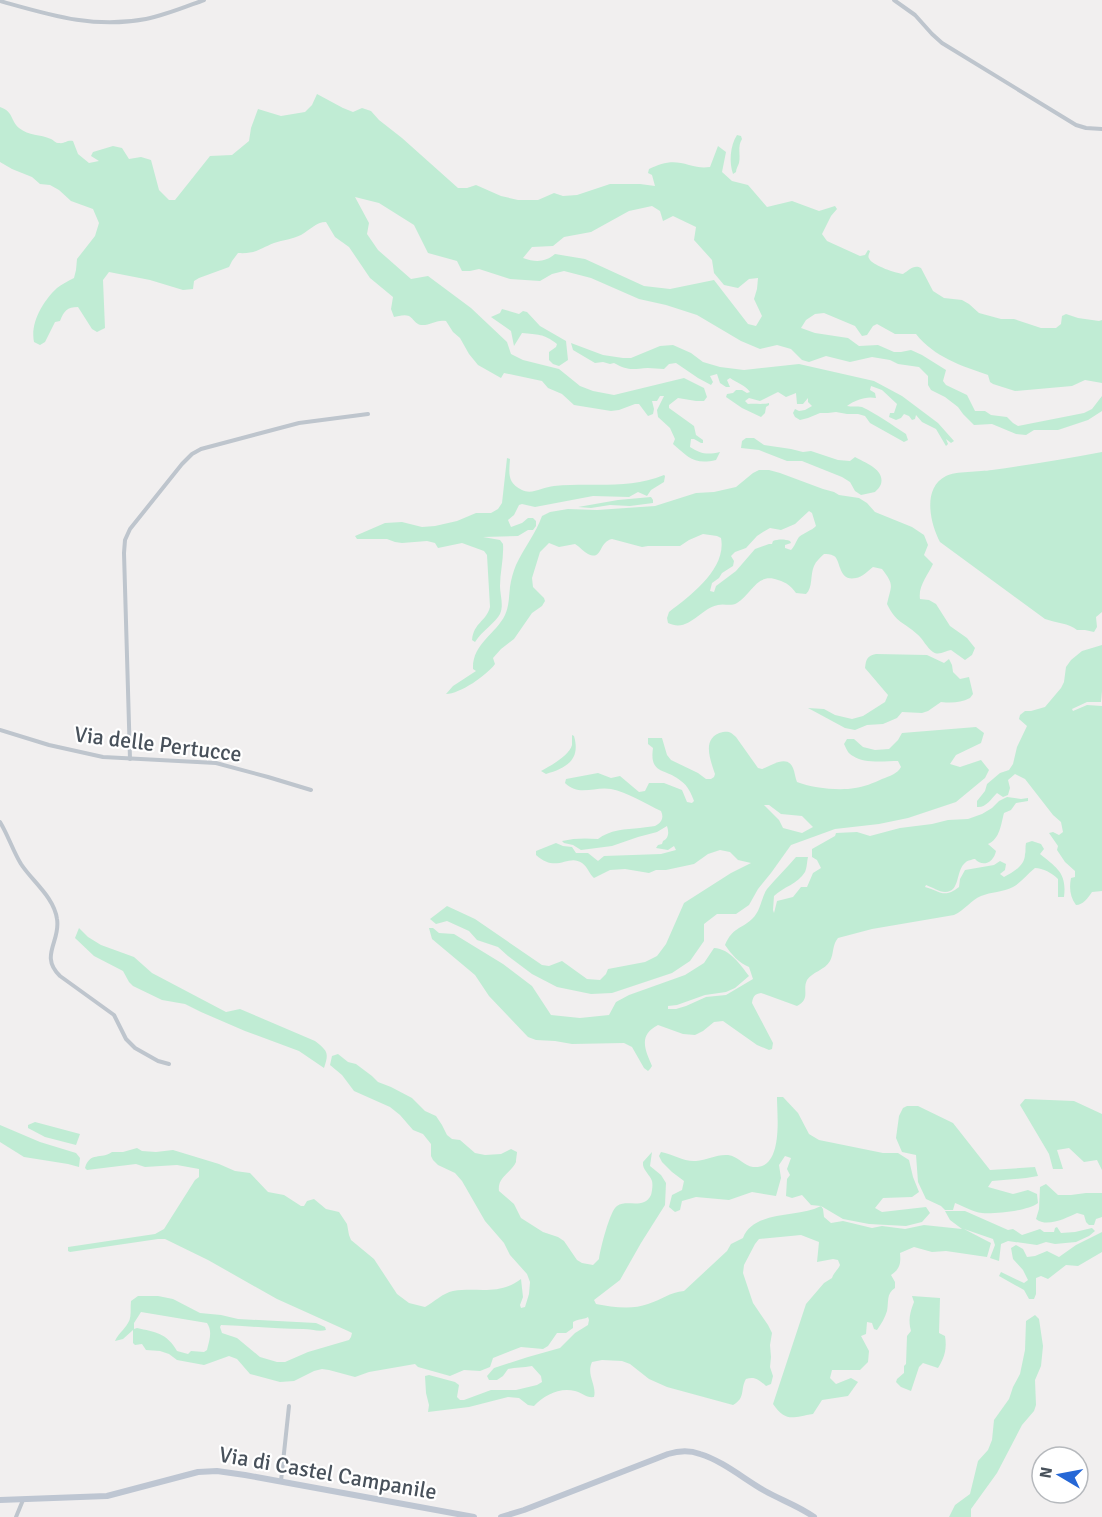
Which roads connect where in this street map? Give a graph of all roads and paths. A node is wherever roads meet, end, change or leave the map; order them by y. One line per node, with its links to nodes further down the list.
1 (204, 0): 3 (street)
2 (894, 0): 4 (street)
3 (0, 1)
4 (1102, 129)
5 (368, 414): 7 (street)
6 (0, 730): 7 (street, Via delle Pertucce)
7 (130, 759): 8 (street, Via delle Pertucce)
8 (311, 790)
9 (0, 822): 10 (street)
10 (169, 1064)
11 (289, 1406): 12 (street)
12 (281, 1481): 13 (street, Via di Castel Campanile); 16 (street, Via di Castel Campanile)
13 (23, 1499): 14 (street, Via di Castel Campanile); 15 (street)
14 (0, 1500)
15 (16, 1517)
16 (474, 1517)
17 (501, 1517): 18 (street)
18 (814, 1517)

